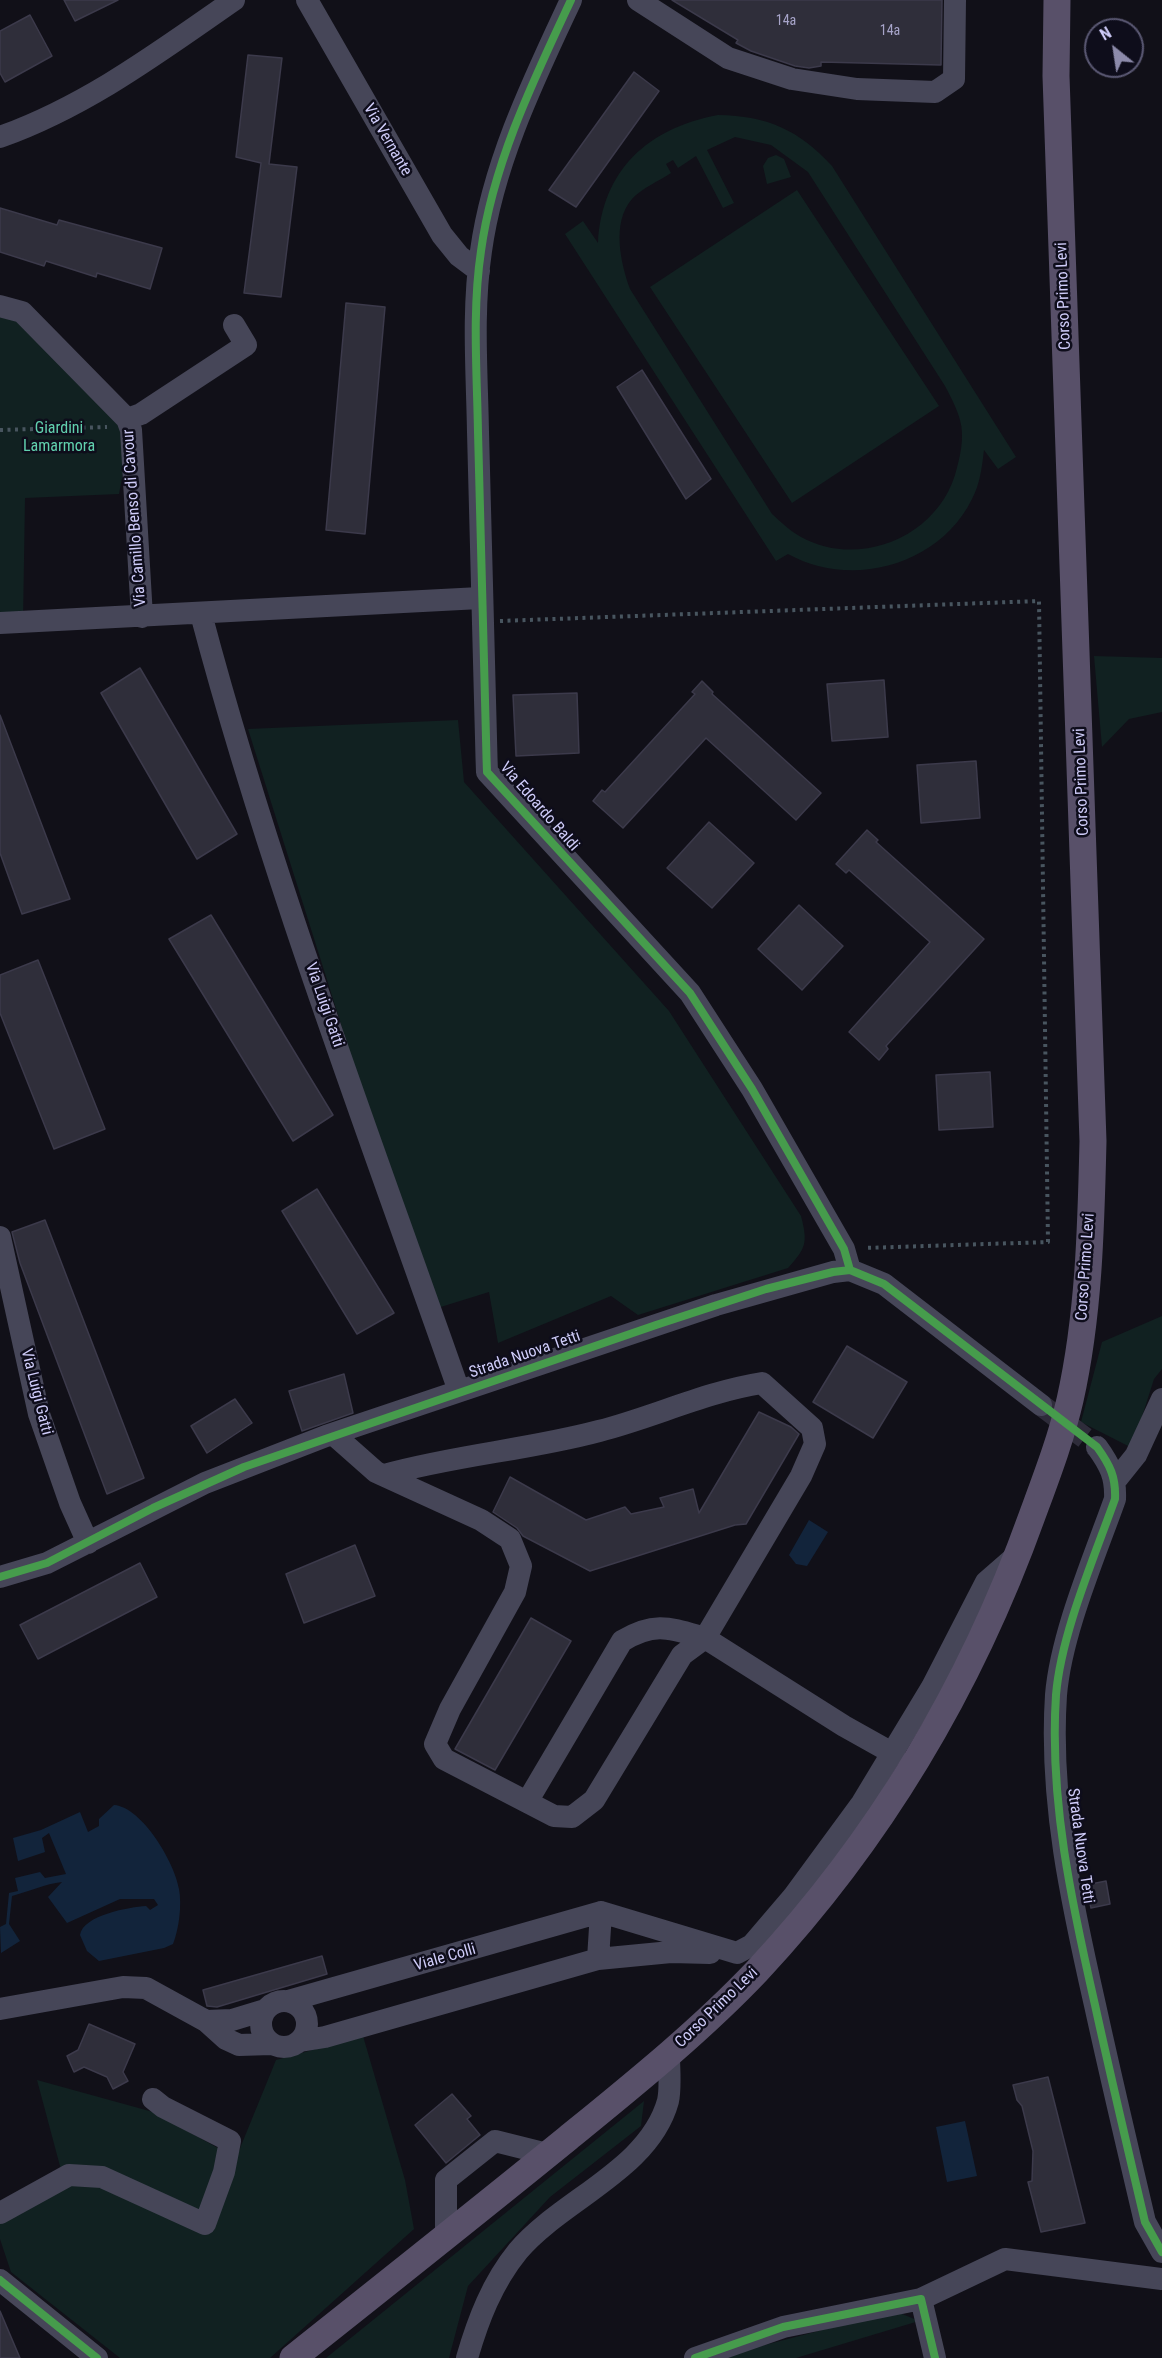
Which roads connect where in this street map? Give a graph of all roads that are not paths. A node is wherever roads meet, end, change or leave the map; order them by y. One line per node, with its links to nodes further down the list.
1 (234, 0): 7 (street)
2 (307, 0): 8 (street, Via Vernante)
3 (571, 0): 8 (street, Via Edoardo Baldi)
4 (638, 0): 5 (street)
5 (955, 0)
6 (1057, 0): 26 (main road, Corso Primo Levi)
7 (0, 137)
8 (479, 271): 12 (street, Via Edoardo Baldi)
9 (0, 306): 11 (street, Via Camillo Benso di Cavour)
10 (234, 325): 11 (street, Via Camillo Benso di Cavour)
11 (128, 422): 14 (street, Via Camillo Benso di Cavour)
12 (480, 598): 13 (street); 17 (street, Via Edoardo Baldi)
13 (201, 614): 14 (street); 18 (street, Via Luigi Gatti)
14 (142, 617): 15 (street)
15 (0, 623)
16 (0, 1237): 25 (street, Via Luigi Gatti)
17 (850, 1270): 18 (street, Strada Nuova Tetti); 20 (street)
18 (459, 1391): 21 (street, Strada Nuova Tetti)
19 (1162, 1399): 24 (street)
20 (1041, 1405)
21 (333, 1434): 23 (street); 25 (street, Strada Nuova Tetti)
22 (1096, 1447): 24 (street)
23 (384, 1475): 28 (street); 30 (street)
24 (1116, 1480): 45 (street, Strada Nuova Tetti)
25 (88, 1543): 27 (street, Strada Nuova Tetti)
26 (1018, 1554): 29 (street, Corso Primo Levi); 40 (main road, Corso Primo Levi)
27 (0, 1577)
28 (705, 1638): 29 (street); 30 (street); 30 (street)
29 (894, 1754): 32 (street)
30 (527, 1802)
31 (601, 1912): 32 (street); 33 (street); 34 (street, Viale Colli)
32 (737, 1953): 33 (street)
33 (598, 1959): 38 (street)
34 (288, 2001): 36 (street); 38 (street)
35 (0, 2009): 37 (street)
36 (265, 2010): 37 (street); 39 (street)
37 (206, 2021): 39 (street)
38 (300, 2041): 39 (street)
39 (272, 2044)
40 (669, 2055): 42 (main road, Corso Primo Levi); 51 (street)
41 (153, 2099): 43 (street)
42 (547, 2154): 44 (main road, Corso Primo Levi); 44 (street)
43 (0, 2213)
44 (446, 2236): 50 (main road, Corso Primo Levi)
45 (1162, 2252)
46 (1162, 2279): 48 (street)
47 (0, 2280): 49 (street)
48 (921, 2299): 52 (street); 53 (street)
49 (97, 2358)
50 (293, 2358)
51 (467, 2358)
52 (695, 2358)
53 (935, 2358)

